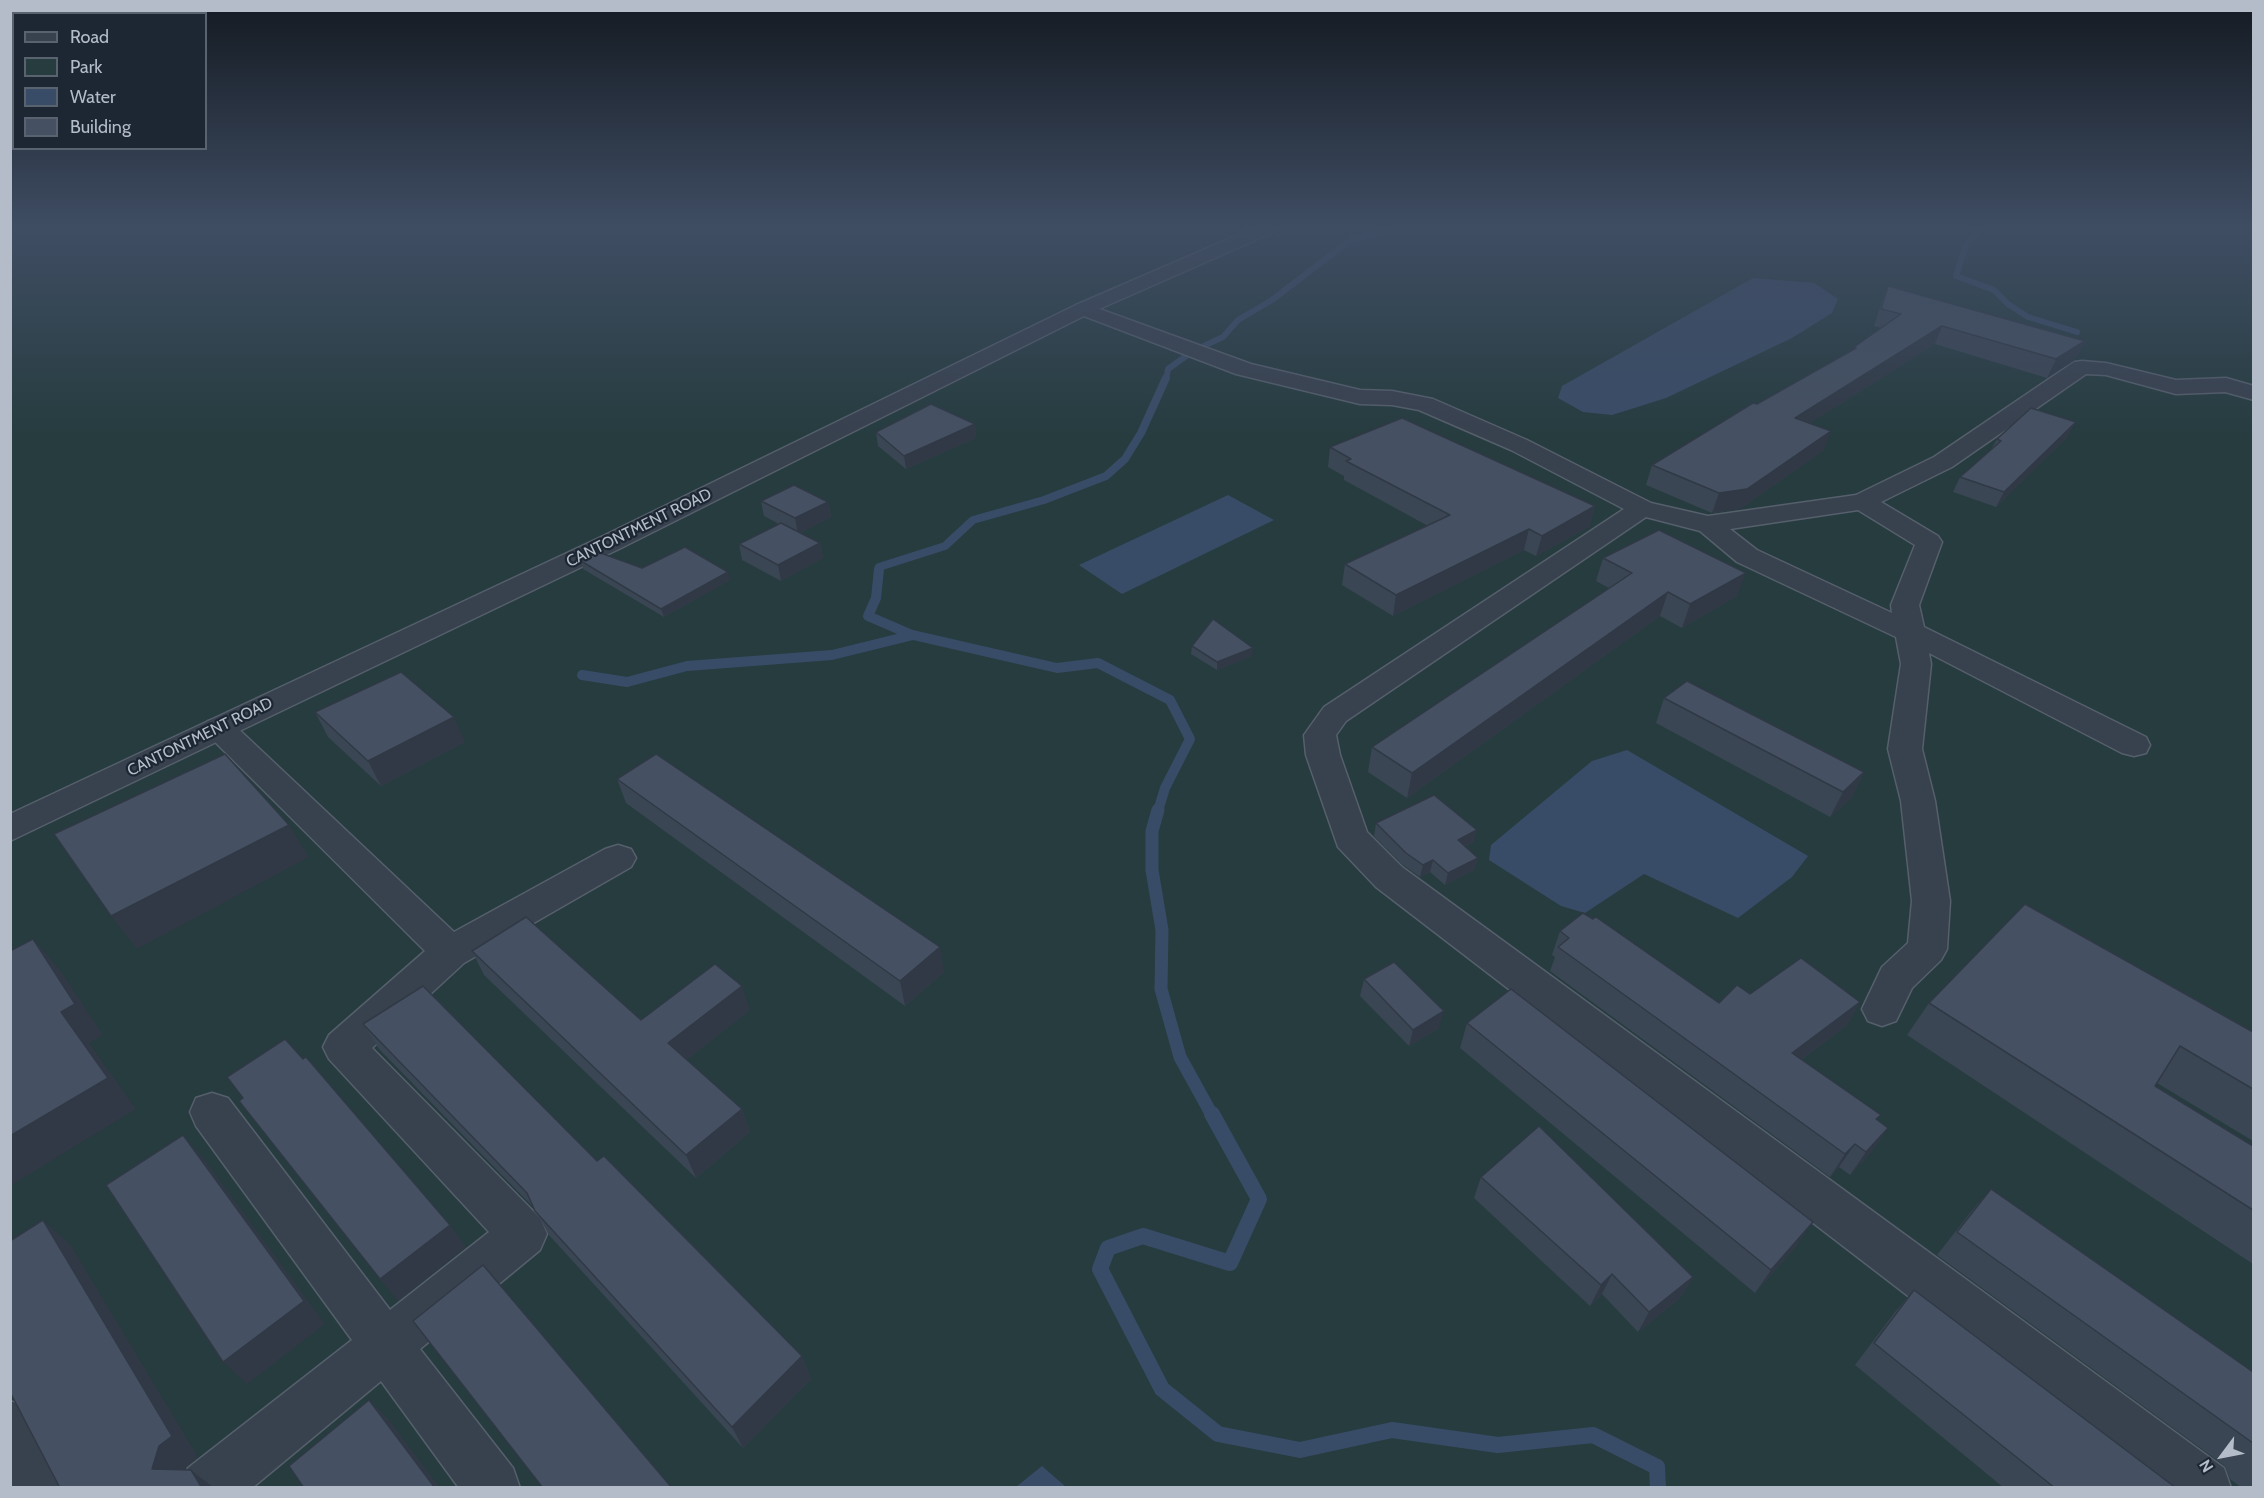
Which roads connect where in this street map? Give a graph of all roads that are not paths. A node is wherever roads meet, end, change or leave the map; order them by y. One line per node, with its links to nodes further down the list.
1 (1108, 298): 2 (street, CANTONTMENT ROAD)
2 (1083, 309): 5 (street); 8 (street, CANTONTMENT ROAD)
3 (2253, 393): 4 (street)
4 (1862, 502): 6 (street); 7 (street)
5 (1642, 508): 6 (street); 20 (street)
6 (1708, 524): 7 (street)
7 (1910, 632): 9 (street); 13 (street)
8 (219, 728): 10 (street, CANTONTMENT ROAD); 12 (street)
9 (2134, 745)
10 (10, 829)
11 (618, 858): 12 (street)
12 (450, 952): 15 (street)
13 (1882, 1009)
14 (212, 1112): 15 (street)
15 (386, 1345): 18 (street); 19 (street)
16 (10, 1427): 17 (street)
17 (40, 1488)
18 (208, 1488)
19 (493, 1488)
20 (2204, 1488)

